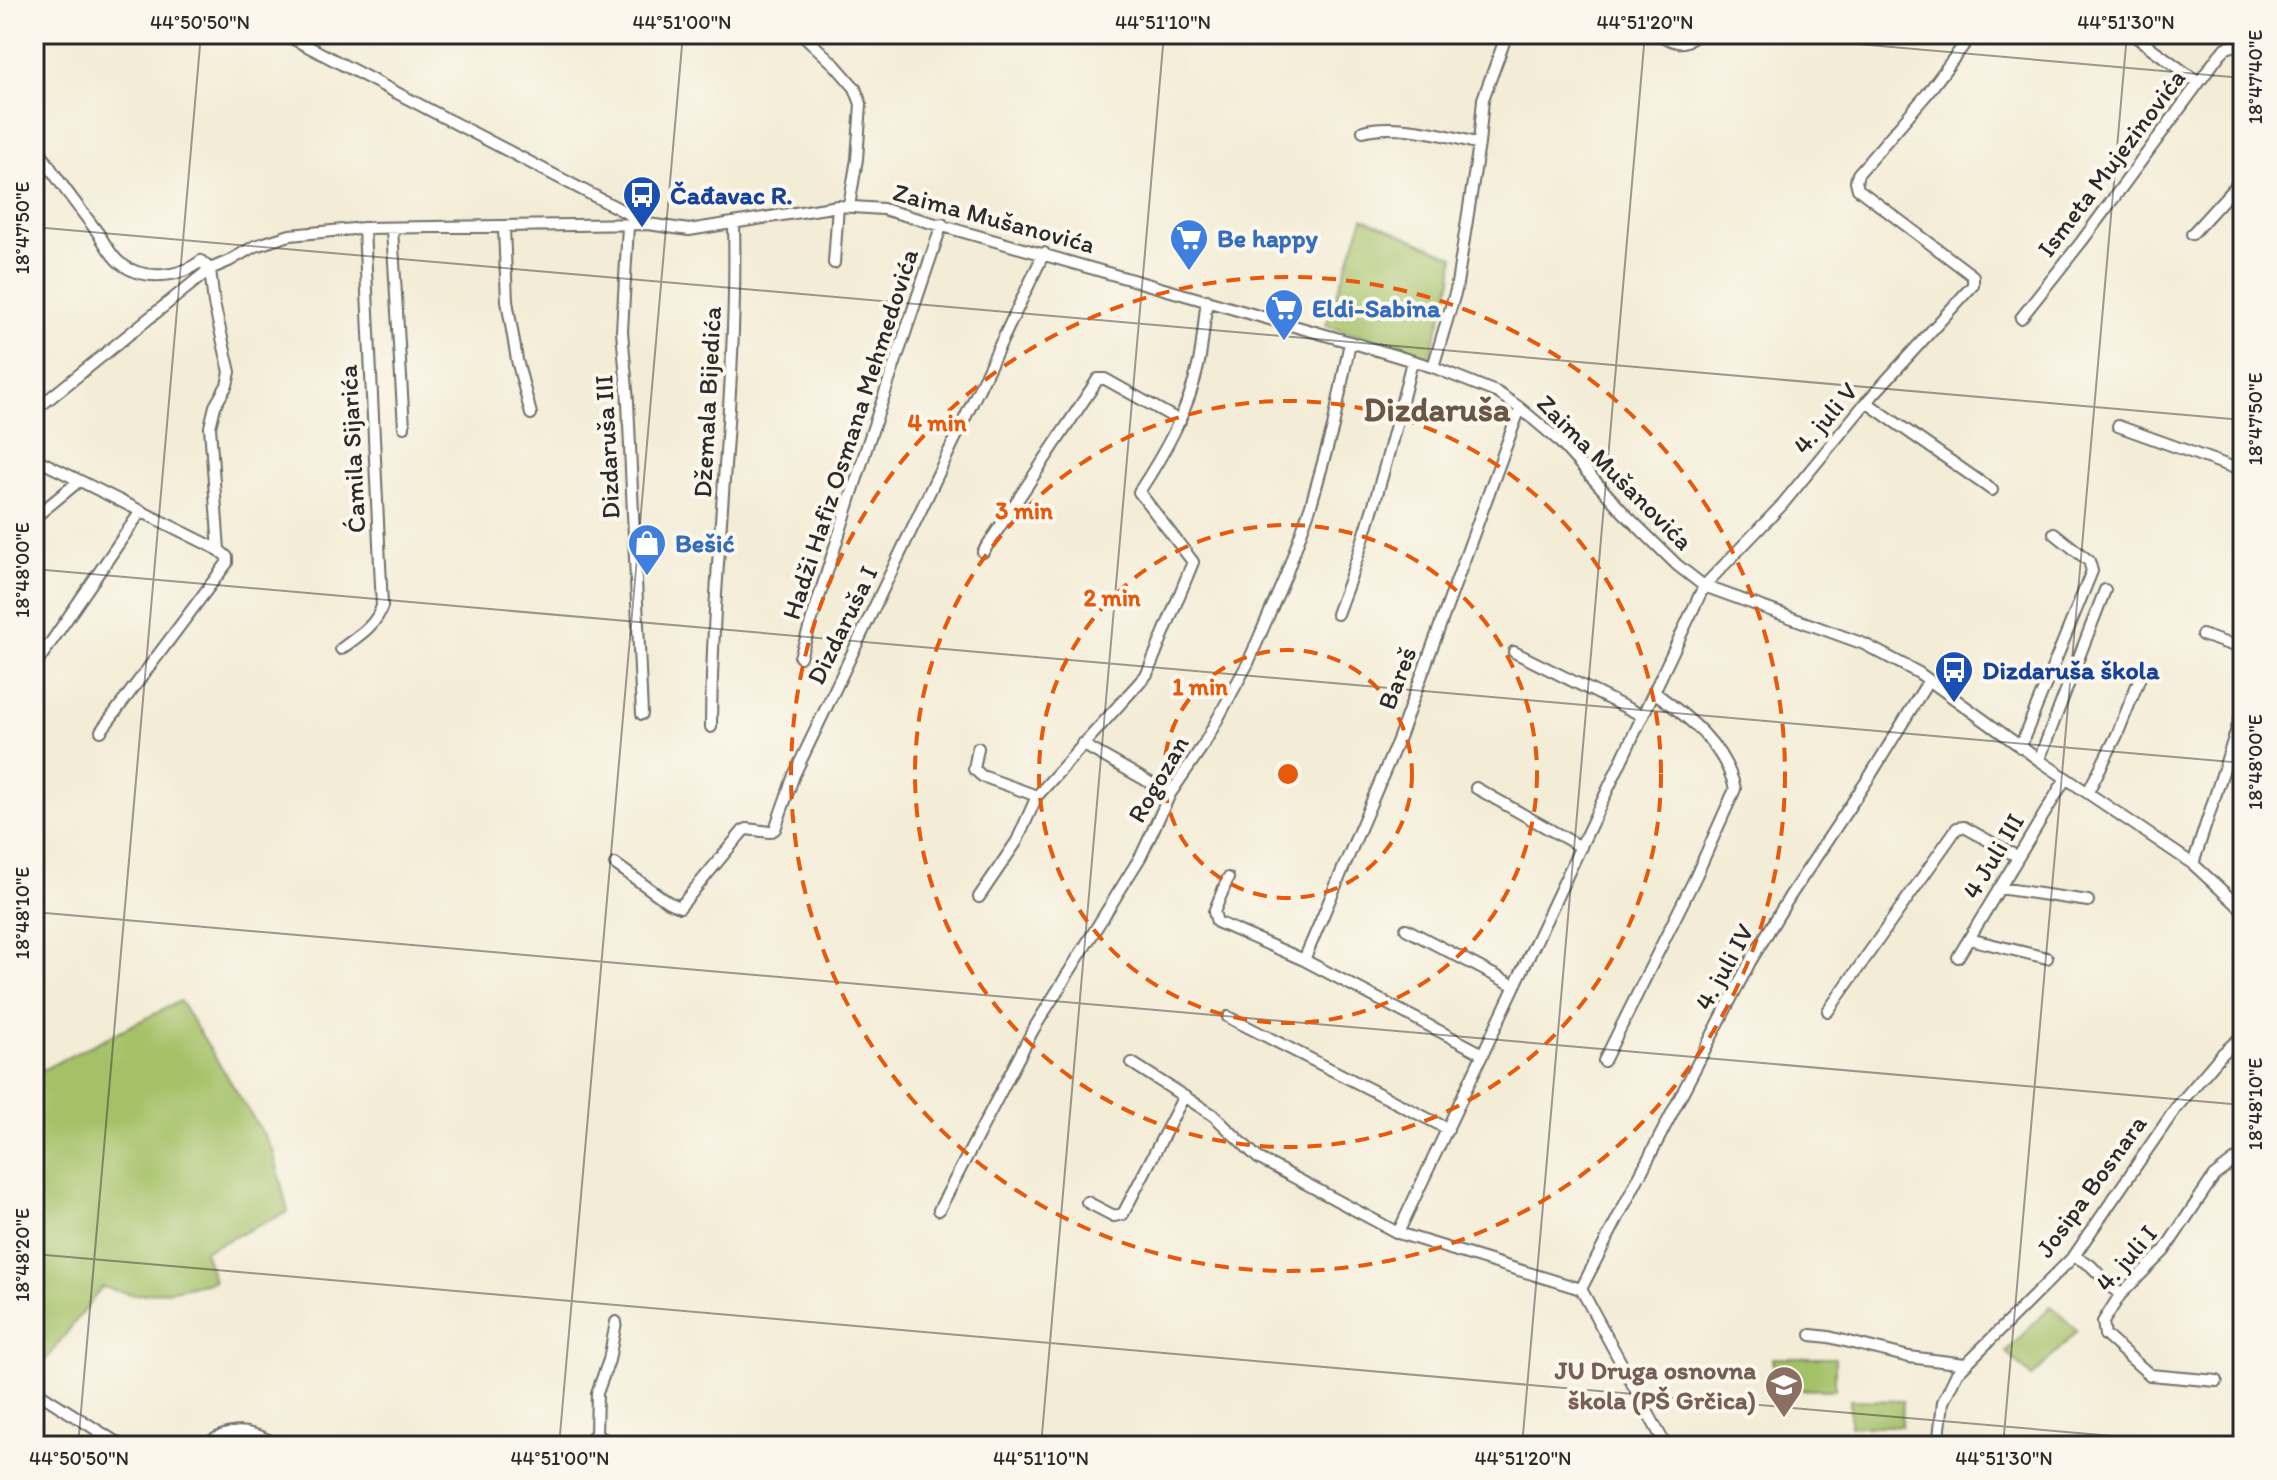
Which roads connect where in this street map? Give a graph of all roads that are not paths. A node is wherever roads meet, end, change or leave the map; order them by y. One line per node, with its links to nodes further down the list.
1 (284, 34): 16 (street)
2 (802, 34): 14 (street)
3 (1507, 34): 12 (street)
4 (1658, 34): 5 (street)
5 (1698, 34)
6 (1972, 34): 31 (street, 4. juli V)
7 (2132, 34): 9 (street)
8 (2243, 43): 9 (street, Ismeta Mujezinovića)
9 (2198, 82): 27 (street, Ismeta Mujezinovića)
10 (1363, 131): 12 (street)
11 (34, 140): 25 (street)
12 (1479, 144): 30 (street)
13 (2243, 178): 22 (street)
14 (843, 206): 15 (street, Zaima Mušanovića); 17 (street, Zaima Mušanovića); 24 (street)
15 (734, 223): 16 (street, Zaima Mušanovića); 62 (street, Džemala Bijedića)
16 (648, 224): 18 (street)
17 (942, 224): 23 (street, Zaima Mušanovića); 54 (street, Hadži Hafiz Osmana Mehmedovića)
18 (628, 226): 20 (street); 60 (street, Dizdaruša III)
19 (364, 228): 21 (street); 25 (street); 51 (street, Ćamila Sijarića)
20 (504, 228): 21 (street); 34 (street)
21 (392, 229): 37 (street, Ćamila Sijarića)
22 (2192, 234)
23 (1044, 253): 26 (street, Zaima Mušanovića); 75 (street, Dizdaruša I)
24 (834, 263)
25 (210, 269): 33 (street); 45 (street)
26 (1207, 300): 28 (street, Zaima Mušanovića); 35 (street)
27 (2021, 318)
28 (1350, 342): 29 (street, Zaima Mušanovića); 71 (street, Rogozan)
29 (1412, 361): 30 (street, Zaima Mušanovića); 49 (street)
30 (1433, 367): 32 (street, Zaima Mušanovića)
31 (1866, 402): 41 (street); 47 (street, 4. juli V)
32 (1520, 408): 47 (street, Zaima Mušanovića); 86 (street, Bareš)
33 (34, 411)
34 (531, 414)
35 (1180, 421): 46 (street); 64 (street)
36 (2118, 426): 39 (street)
37 (404, 427)
38 (34, 458): 40 (street)
39 (2243, 471)
40 (79, 481): 42 (street); 43 (street)
41 (1992, 490)
42 (141, 511): 45 (street); 55 (street)
43 (34, 518)
44 (2054, 533): 65 (street)
45 (219, 550): 63 (street)
46 (983, 552)
47 (1704, 586): 56 (street, Zaima Mušanovića); 58 (street)
48 (2105, 590): 67 (street)
49 (1337, 614)
50 (2202, 635): 52 (street)
51 (341, 649)
52 (2243, 649)
53 (1514, 652): 61 (street)
54 (800, 657)
55 (34, 667)
56 (1929, 680): 65 (street, Zaima Mušanovića); 101 (street, 4. juli IV)
57 (2139, 680): 70 (street)
58 (1654, 692): 61 (street); 92 (street)
59 (2243, 710): 76 (street)
60 (642, 714)
61 (1643, 716): 73 (street)
62 (711, 727)
63 (101, 731)
64 (1082, 744): 71 (street); 72 (street)
65 (2020, 747): 67 (street, Zaima Mušanovića)
66 (978, 748): 72 (street)
67 (2039, 760): 68 (street, Zaima Mušanovića)
68 (2066, 778): 70 (street, Zaima Mušanovića); 74 (street, 4 Juli III)
69 (1476, 788): 73 (street)
70 (2088, 792): 76 (street, Zaima Mušanovića)
71 (1170, 794): 98 (street, Rogozan)
72 (1037, 796): 79 (street)
73 (1581, 847): 87 (street)
74 (2018, 857): 78 (street, 4 Juli III); 88 (street)
75 (615, 864)
76 (2193, 864): 81 (street, Zaima Mušanovića)
77 (1228, 878): 86 (street)
78 (1999, 888): 80 (street); 83 (street, 4 Juli III)
79 (979, 897)
80 (2088, 901)
81 (2243, 910)
82 (1406, 929): 87 (street)
83 (1969, 939): 84 (street, 4 Juli III); 85 (street)
84 (1958, 957)
85 (2047, 958)
86 (1304, 960): 91 (street)
87 (1515, 986): 91 (street)
88 (1828, 1011)
89 (1228, 1017): 95 (street)
90 (2243, 1035): 100 (street, Josipa Bosnara)
91 (1483, 1054): 95 (street)
92 (1604, 1061)
93 (1132, 1063): 94 (street)
94 (1184, 1096): 97 (street); 99 (street)
95 (1448, 1129): 99 (street)
96 (2243, 1154): 102 (street, 4. juli I)
97 (1087, 1202)
98 (939, 1210)
99 (1398, 1233): 101 (street)
100 (2074, 1256): 102 (street); 105 (street, Josipa Bosnara)
101 (1581, 1289): 114 (street)
102 (2120, 1295): 106 (street, 4. juli I)
103 (616, 1322): 108 (street)
104 (1811, 1335): 105 (street)
105 (1965, 1364): 115 (street, Josipa Bosnara)
106 (2217, 1381)
107 (34, 1390): 109 (street)
108 (596, 1435): 112 (street); 113 (street)
109 (122, 1446)
110 (204, 1446): 111 (street)
111 (282, 1446)
112 (587, 1446)
113 (618, 1446)
114 (1666, 1446)
115 (1938, 1446)

